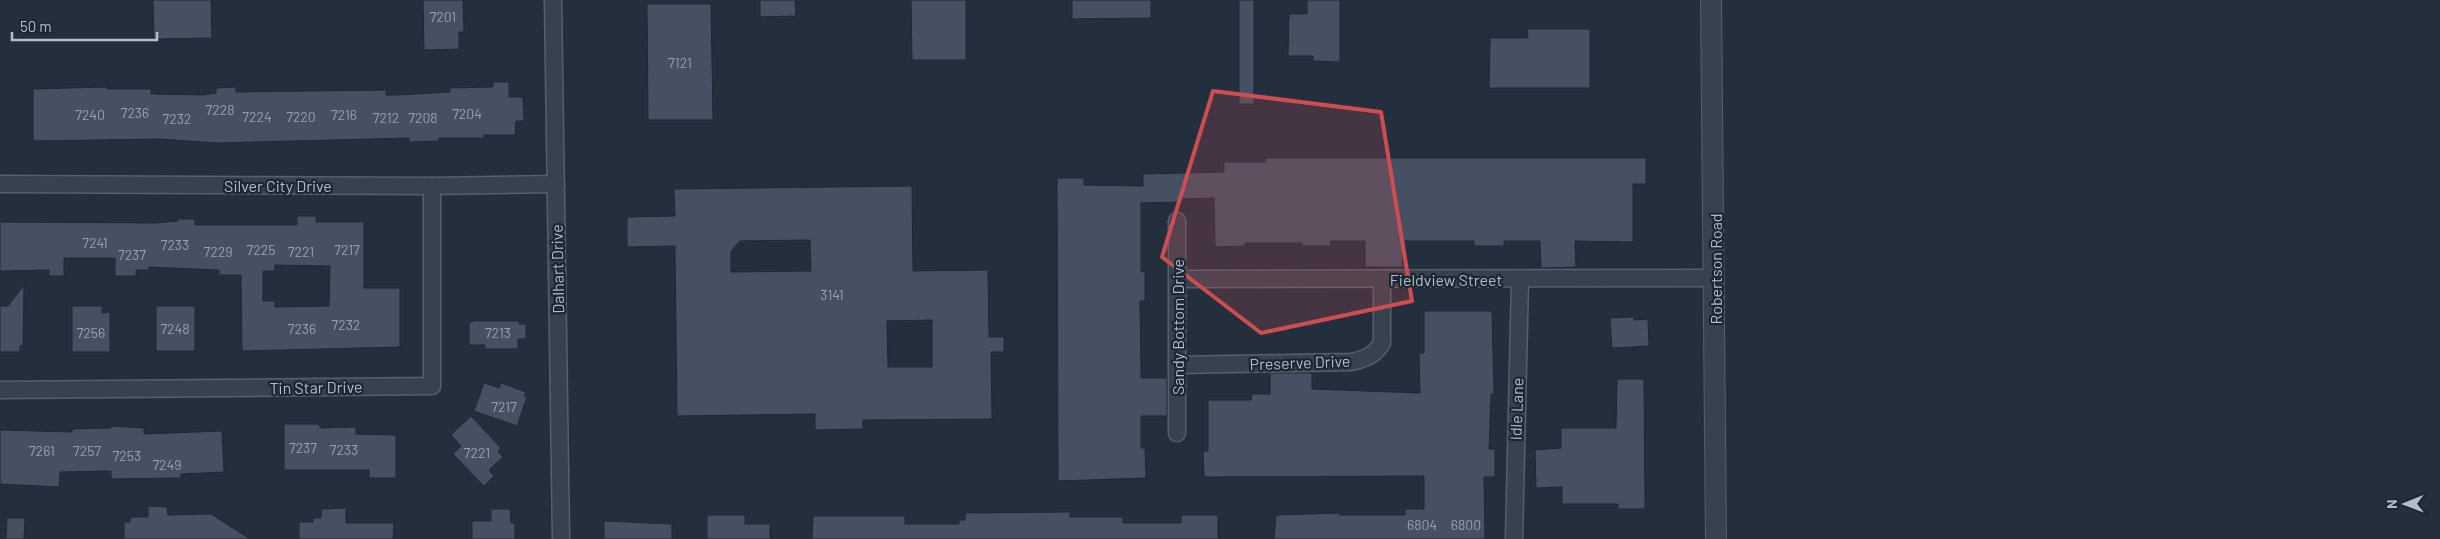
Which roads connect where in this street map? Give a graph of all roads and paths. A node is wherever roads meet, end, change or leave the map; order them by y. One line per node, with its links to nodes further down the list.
1 (553, 0): 4 (street, Dalhart Drive)
2 (1711, 0): 7 (street, Robertson Road)
3 (0, 184): 5 (street, Silver City Drive)
4 (556, 184): 5 (street, Silver City Drive); 14 (street, Dalhart Drive)
5 (432, 186): 12 (street, Tin Star Drive)
6 (1176, 221): 8 (street, Sandy Bottom Drive)
7 (1715, 278): 10 (street, Fieldview Street); 16 (street, Robertson Road)
8 (1177, 279): 9 (street, Fieldview Street); 11 (street, Sandy Bottom Drive)
9 (1382, 279): 10 (street, Fieldview Street); 11 (street, Preserve Drive)
10 (1520, 279): 15 (street, Idle Lane)
11 (1177, 365): 13 (street, Sandy Bottom Drive)
12 (0, 390)
13 (1177, 434)
14 (561, 539)
15 (1514, 539)
16 (1716, 539)

